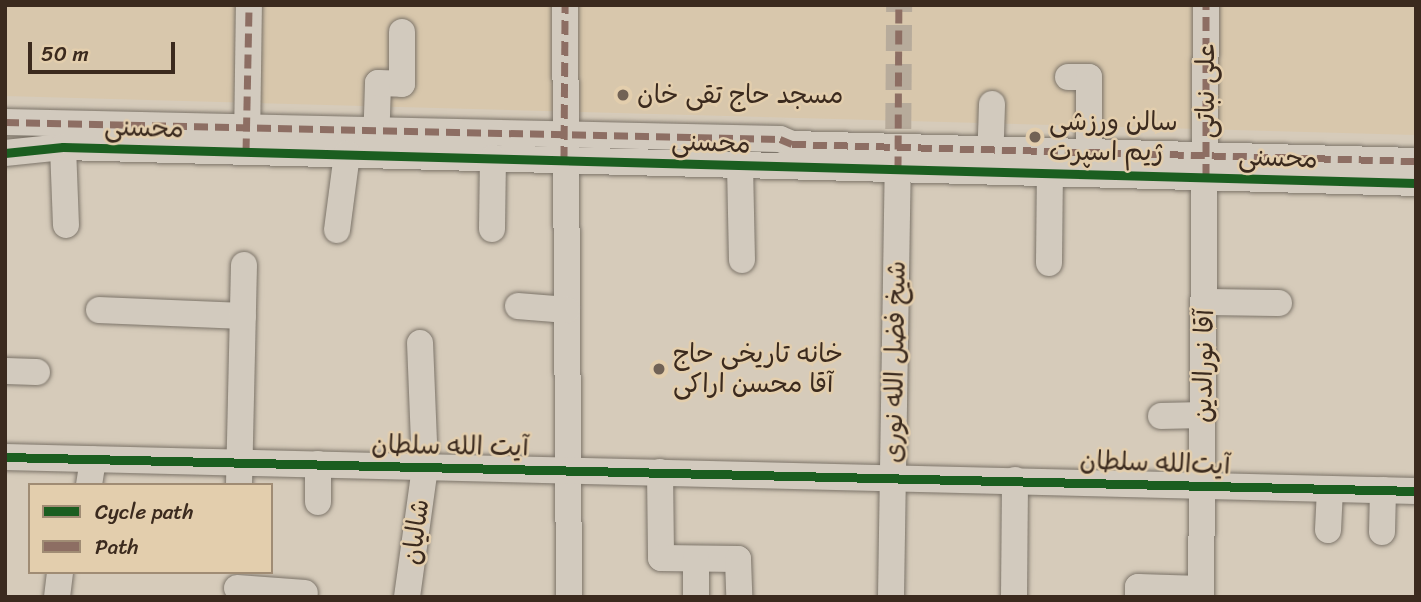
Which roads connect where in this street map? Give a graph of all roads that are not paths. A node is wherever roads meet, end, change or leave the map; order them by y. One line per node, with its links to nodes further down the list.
1 (249, 5): 8 (street)
2 (565, 5): 11 (street)
3 (1206, 5): 19 (street, علی نباتی)
4 (402, 33): 9 (street)
5 (1068, 77): 17 (street)
6 (992, 104): 15 (street)
7 (5, 122): 8 (street)
8 (247, 140): 9 (street); 10 (street, محسنی); 13 (street, محسنی)
9 (376, 143): 11 (street); 13 (street, محسنی); 14 (street, محسنی)
10 (63, 147): 12 (street, محسنی); 24 (street)
11 (564, 147): 14 (street, محسنی); 15 (street); 18 (street, محسنی); 34 (street)
12 (5, 153)
13 (347, 155): 26 (street)
14 (493, 158): 25 (street)
15 (990, 160): 17 (street); 20 (street, محسنی); 22 (street, محسنی)
16 (1416, 160): 19 (street)
17 (1089, 163): 19 (street, محسنی); 22 (street, محسنی)
18 (740, 165): 20 (street, محسنی); 27 (street)
19 (1206, 166): 21 (street, محسنی); 23 (street, محسنی); 30 (street, آقا نورالدین)
20 (898, 170): 48 (street, شیخ فضل الله نوری)
21 (1416, 172)
22 (1050, 174): 28 (street)
23 (1416, 183)
24 (66, 225)
25 (492, 229)
26 (337, 230)
27 (742, 260)
28 (1049, 263)
29 (244, 265): 35 (street)
30 (1205, 302): 31 (street); 39 (street, آقا نورالدین)
31 (1279, 303)
32 (518, 306): 34 (street)
33 (99, 310): 35 (street)
34 (567, 310): 44 (street)
35 (243, 316): 47 (street)
36 (420, 343): 43 (street, شالیان)
37 (5, 371): 38 (street)
38 (37, 372)
39 (1203, 415): 40 (street); 50 (street, آقا نورالدین)
40 (1161, 416)
41 (5, 457): 45 (street, آیت الله سلطان)
42 (318, 464): 43 (street, آیت الله سلطان); 47 (street, آیت الله سلطان); 54 (street)
43 (425, 467): 44 (street, آیت الله سلطان); 63 (street, شالیان)
44 (571, 470): 46 (street, آیت الله سلطان); 64 (street)
45 (91, 472): 47 (street, آیت الله سلطان)
46 (660, 472): 48 (street, آیت الله سلطان); 57 (street)
47 (239, 474)
48 (893, 477): 49 (street, آیت‌الله سلطان); 67 (street, شیخ فضل الله نوری)
49 (1015, 480): 50 (street, آیت‌الله سلطان); 68 (street)
50 (1202, 485): 51 (street, آیت‌الله سلطان); 61 (street, آقا نورالدین)
51 (1331, 489): 52 (street, آیت‌الله سلطان); 55 (street)
52 (1383, 491): 53 (street, آیت‌الله سلطان); 56 (street)
53 (1416, 491)
54 (318, 502)
55 (1328, 530)
56 (1382, 532)
57 (696, 559): 65 (street); 66 (street)
58 (60, 574): 62 (street)
59 (237, 586): 60 (street)
60 (305, 593)
61 (1201, 593): 69 (street)
62 (57, 597)
63 (407, 597)
64 (569, 597)
65 (696, 597)
66 (739, 597)
67 (891, 597)
68 (1014, 597)
69 (1138, 597)

